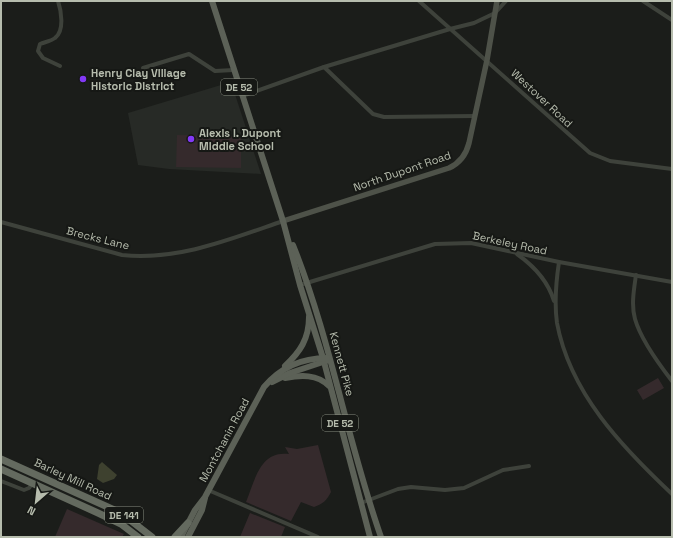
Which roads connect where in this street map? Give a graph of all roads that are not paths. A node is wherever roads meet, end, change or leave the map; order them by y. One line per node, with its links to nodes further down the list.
1 (58, 1): 11 (street)
2 (212, 1): 14 (main road, Kennett Pike / DE 52)
3 (419, 1): 9 (street, Westover Road)
4 (497, 1): 7 (main road, North Dupont Road)
5 (506, 1): 7 (street)
6 (643, 1): 8 (street)
7 (495, 14): 9 (street); 10 (main road, North Dupont Road)
8 (672, 20)
9 (450, 29): 10 (street, Westover Road); 12 (street)
10 (488, 60): 16 (main road, North Dupont Road); 17 (street, Westover Road)
11 (60, 66)
12 (324, 67): 15 (street); 16 (street)
13 (143, 68): 14 (street)
14 (234, 70): 15 (main road, Kennett Pike / DE 52)
15 (242, 96): 18 (main road, Kennett Pike / DE 52)
16 (475, 116): 18 (main road, North Dupont Road)
17 (672, 168)
18 (283, 221): 19 (street, Brecks Lane); 23 (main road, Kennett Pike / DE 52); 25 (main road, Kennett Pike / DE 52)
19 (1, 222)
20 (514, 252): 21 (street, Berkeley Road); 23 (street, Berkeley Road); 26 (street)
21 (559, 262): 22 (street, Berkeley Road); 26 (street)
22 (636, 275): 24 (street, Berkeley Road); 31 (street)
23 (308, 282): 25 (street, Berkeley Road); 28 (main road, Kennett Pike / DE 52)
24 (672, 282)
25 (300, 285): 27 (main road, Kennett Pike / DE 52)
26 (556, 309): 39 (street)
27 (309, 310): 29 (main road, Kennett Pike / DE 52); 30 (main road)
28 (331, 358): 29 (main road, Montchanin Road); 41 (main road, Kennett Pike / DE 52)
29 (324, 360): 30 (main road, Montchanin Road); 32 (main road, Kennett Pike / DE 52)
30 (276, 377): 32 (main road); 38 (main road, Montchanin Road)
31 (672, 381)
32 (330, 387): 42 (main road, Kennett Pike / DE 52)
33 (1, 459): 40 (highway, Barley Mill Road / DE 141)
34 (529, 466): 41 (street)
35 (1, 469): 37 (highway, Barley Mill Road / DE 141)
36 (1, 481): 37 (street)
37 (33, 483): 40 (highway); 44 (highway, Barley Mill Road / DE 141)
38 (208, 490): 43 (main road, Montchanin Road); 50 (street)
39 (672, 494)
40 (92, 499): 45 (highway, Barley Mill Road / DE 141)
41 (368, 501): 42 (street); 52 (main road, Kennett Pike / DE 52)
42 (361, 503): 51 (main road, Kennett Pike / DE 52)
43 (192, 523): 46 (highway); 47 (main road, Montchanin Road); 48 (main road, Montchanin Road); 49 (street)
44 (138, 537)
45 (152, 537)
46 (175, 537)
47 (181, 537)
48 (188, 537)
49 (191, 537)
50 (318, 537)
51 (370, 537)
52 (381, 537)

